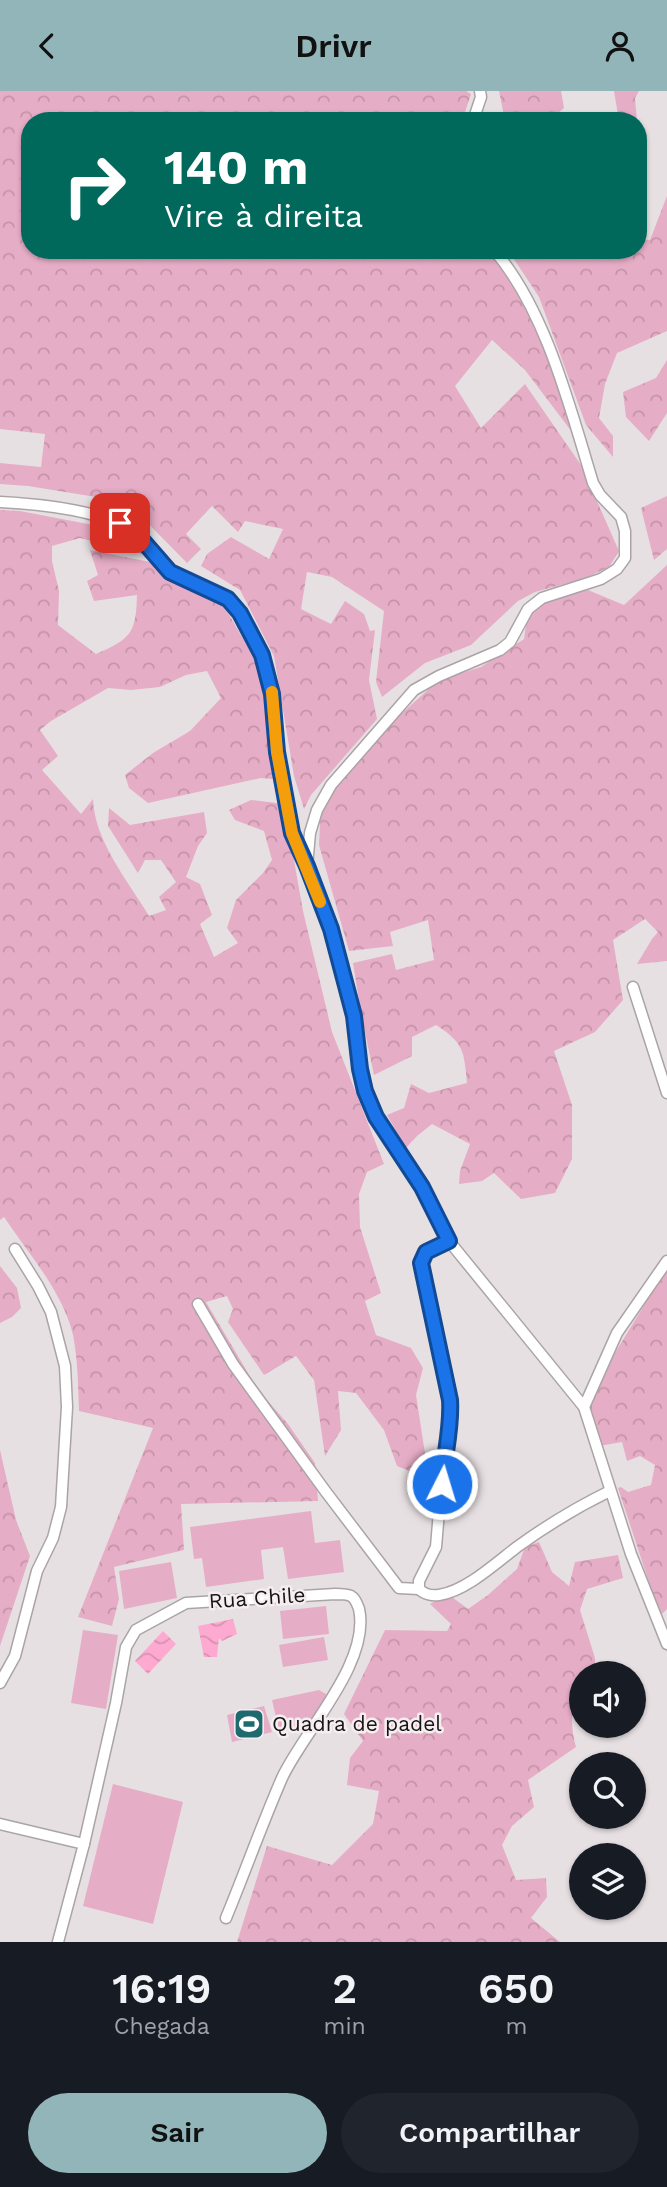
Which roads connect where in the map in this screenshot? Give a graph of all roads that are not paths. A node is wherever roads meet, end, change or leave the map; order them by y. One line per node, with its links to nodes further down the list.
1 (480, 91): 2 (street)
2 (476, 112)
3 (501, 259): 5 (street)
4 (0, 502): 5 (street)
5 (307, 866): 8 (street)
6 (633, 987): 7 (street)
7 (667, 1093)
8 (449, 1241): 12 (street); 14 (street)
9 (15, 1249): 16 (street)
10 (666, 1261): 12 (street)
11 (198, 1304): 14 (street)
12 (584, 1407): 13 (street)
13 (610, 1491): 14 (street); 15 (street)
14 (419, 1589)
15 (667, 1644)
16 (0, 1683)
17 (0, 1823): 18 (street)
18 (84, 1844): 19 (street, Rua Chile); 20 (street, Rua Chile)
19 (226, 1918)
20 (58, 1942)

